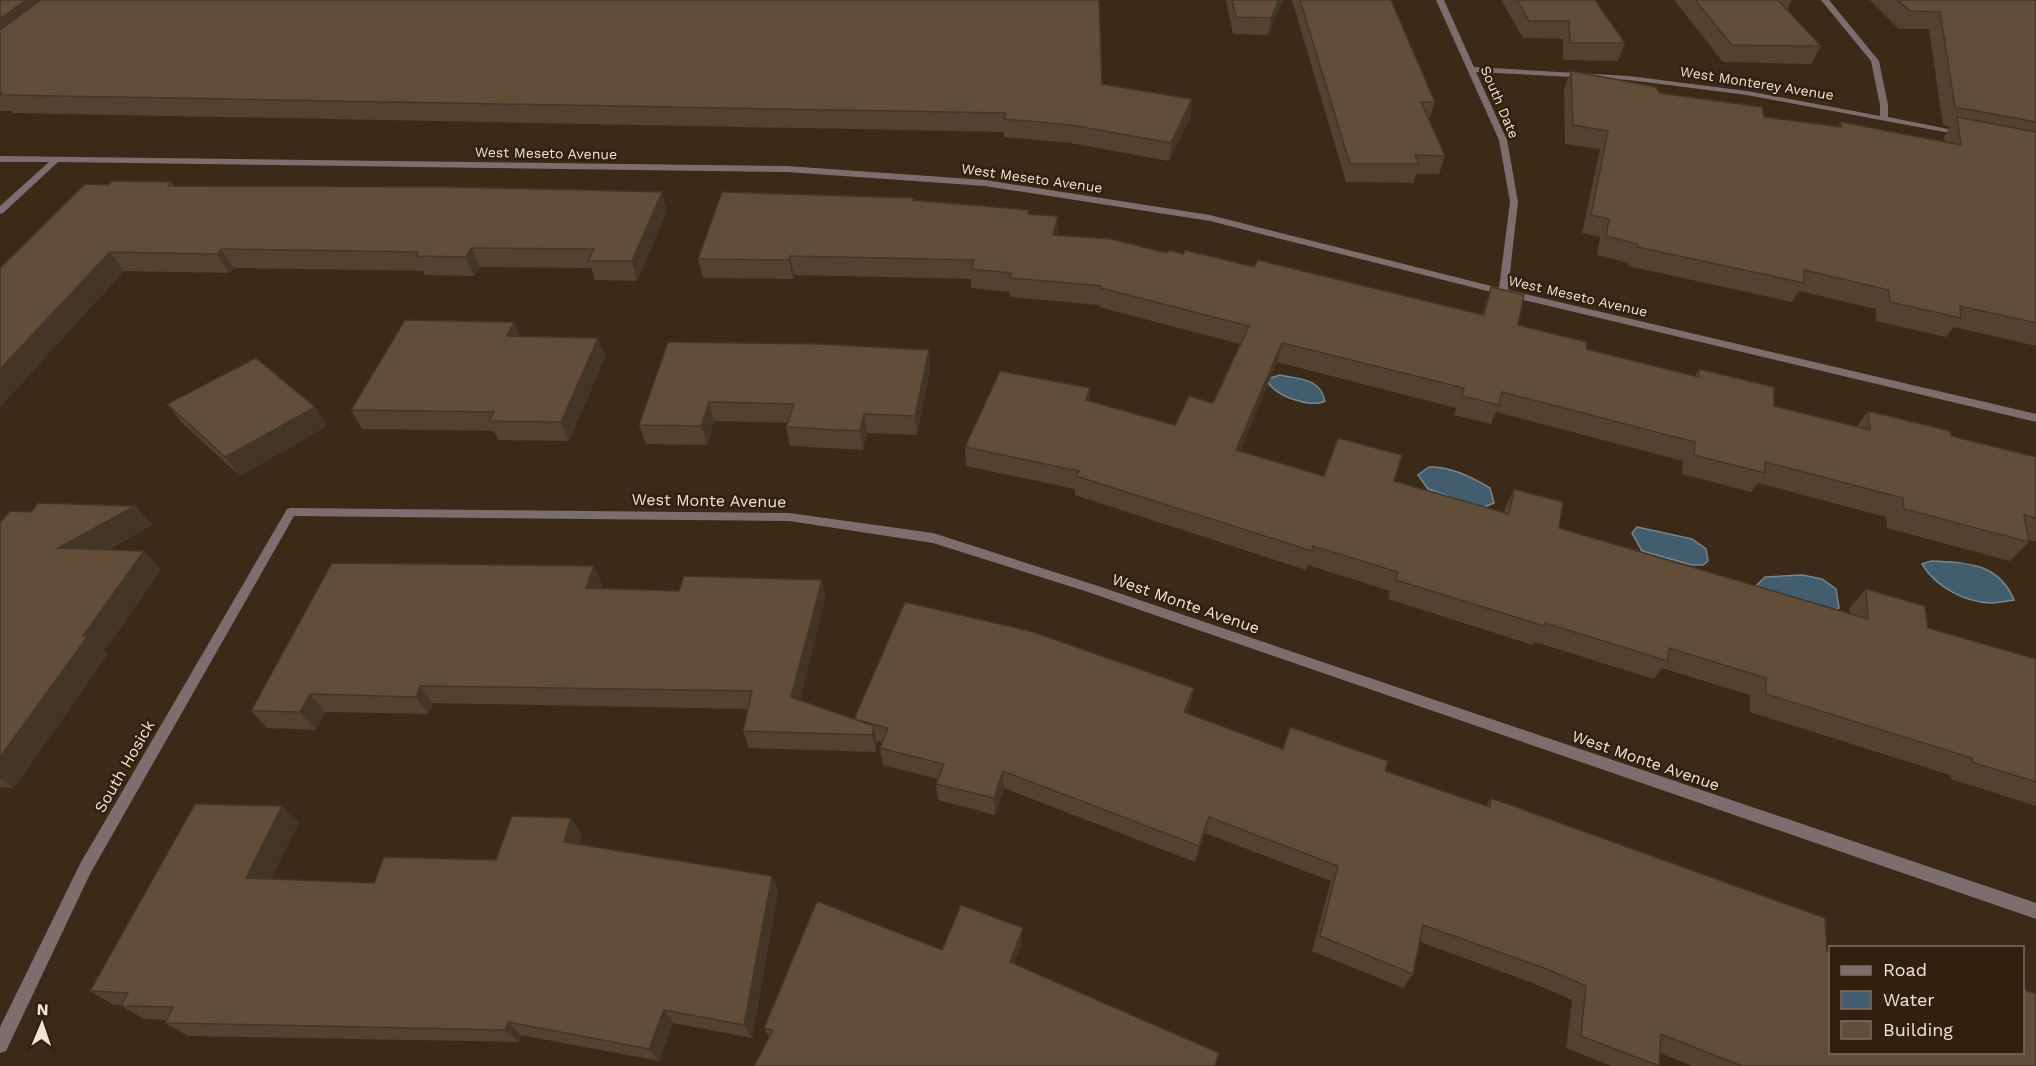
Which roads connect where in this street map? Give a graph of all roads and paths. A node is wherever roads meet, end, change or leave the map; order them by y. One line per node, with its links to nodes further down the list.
1 (1440, 0): 3 (street, South Date)
2 (1825, 0): 4 (street)
3 (1471, 69): 4 (street, West Monterey Avenue); 9 (street, South Date)
4 (1884, 119): 5 (street, West Monterey Avenue)
5 (1978, 137)
6 (0, 159): 7 (street, West Meseto Avenue)
7 (56, 160): 8 (street); 9 (street, West Meseto Avenue)
8 (0, 211)
9 (1503, 292): 10 (street, West Meseto Avenue)
10 (2036, 418)
11 (291, 512): 12 (street, West Monte Avenue); 13 (street, South Hosick)
12 (2036, 911)
13 (0, 1045)

